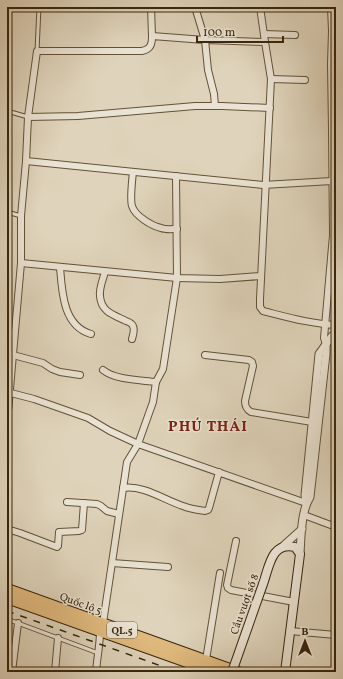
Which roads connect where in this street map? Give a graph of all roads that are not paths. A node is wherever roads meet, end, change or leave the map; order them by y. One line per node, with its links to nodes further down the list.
1 (39, 7): 12 (lane)
2 (151, 7): 9 (street)
3 (195, 7): 10 (street)
4 (260, 7): 7 (street)
5 (331, 7): 6 (street)
6 (334, 31): 19 (street)
7 (264, 34): 8 (street); 11 (street)
8 (295, 35)
9 (152, 36): 10 (street); 12 (street)
10 (206, 40): 11 (street); 15 (street)
11 (265, 42): 13 (street)
12 (36, 51): 18 (street)
13 (271, 79): 14 (street); 16 (street)
14 (305, 80)
15 (215, 106): 16 (street); 18 (street)
16 (270, 108): 24 (street)
17 (7, 112): 18 (lane)
18 (28, 117): 20 (street)
19 (334, 144): 23 (street)
20 (26, 161): 21 (street); 26 (street)
21 (133, 172): 22 (street); 27 (street)
22 (176, 176): 24 (street); 27 (street)
23 (332, 181): 24 (street); 33 (street)
24 (266, 184): 31 (street)
25 (7, 212): 26 (lane)
26 (22, 216): 28 (street)
27 (177, 229): 32 (street)
28 (21, 263): 29 (street); 39 (street)
29 (60, 267): 30 (street); 36 (street)
30 (105, 272): 32 (street); 37 (street)
31 (261, 276): 32 (street); 33 (street)
32 (177, 278): 43 (street)
33 (325, 325): 34 (street); 38 (street)
34 (336, 325)
35 (336, 333): 38 (street)
36 (91, 334)
37 (132, 339)
38 (326, 344): 45 (street); 52 (street)
39 (13, 355): 42 (street); 44 (street)
40 (205, 355): 45 (street)
41 (103, 370): 43 (street)
42 (80, 375)
43 (156, 382): 47 (street)
44 (9, 393): 46 (street); 47 (street)
45 (312, 422): 52 (street)
46 (7, 423)
47 (138, 444): 48 (street); 49 (street)
48 (219, 472): 49 (street); 52 (street)
49 (123, 488): 53 (street)
50 (67, 502): 51 (street)
51 (84, 503): 53 (street); 56 (street)
52 (306, 503): 54 (street)
53 (119, 514): 61 (street)
54 (304, 515): 55 (street); 57 (street)
55 (336, 527)
56 (7, 529)
57 (302, 529): 59 (street, Cầu vượt số 8); 60 (street)
58 (236, 541): 66 (street)
59 (282, 547): 60 (main road); 79 (main road, Cầu vượt số 8, bridge)
60 (300, 554): 66 (main road)
61 (112, 563): 62 (street); 69 (street)
62 (168, 567)
63 (220, 573): 74 (street)
64 (7, 589): 69 (highway, Quốc lộ 5 / QL.5)
65 (7, 598): 69 (highway, Quốc lộ 5 / QL.5)
66 (294, 602): 70 (main road)
67 (7, 619): 68 (lane)
68 (18, 623): 72 (lane); 75 (street)
69 (101, 627): 73 (street); 74 (highway, Quốc lộ 5 / QL.5); 78 (highway, Quốc lộ 5 / QL.5)
70 (290, 631): 71 (street); 81 (main road)
71 (336, 635)
72 (58, 638): 73 (lane); 76 (street)
73 (98, 653): 77 (street)
74 (206, 660): 80 (highway, Quốc lộ 5 / QL.5)
75 (12, 672)
76 (55, 672)
77 (96, 672)
78 (215, 672)
79 (232, 672)
80 (238, 672)
81 (285, 672)

